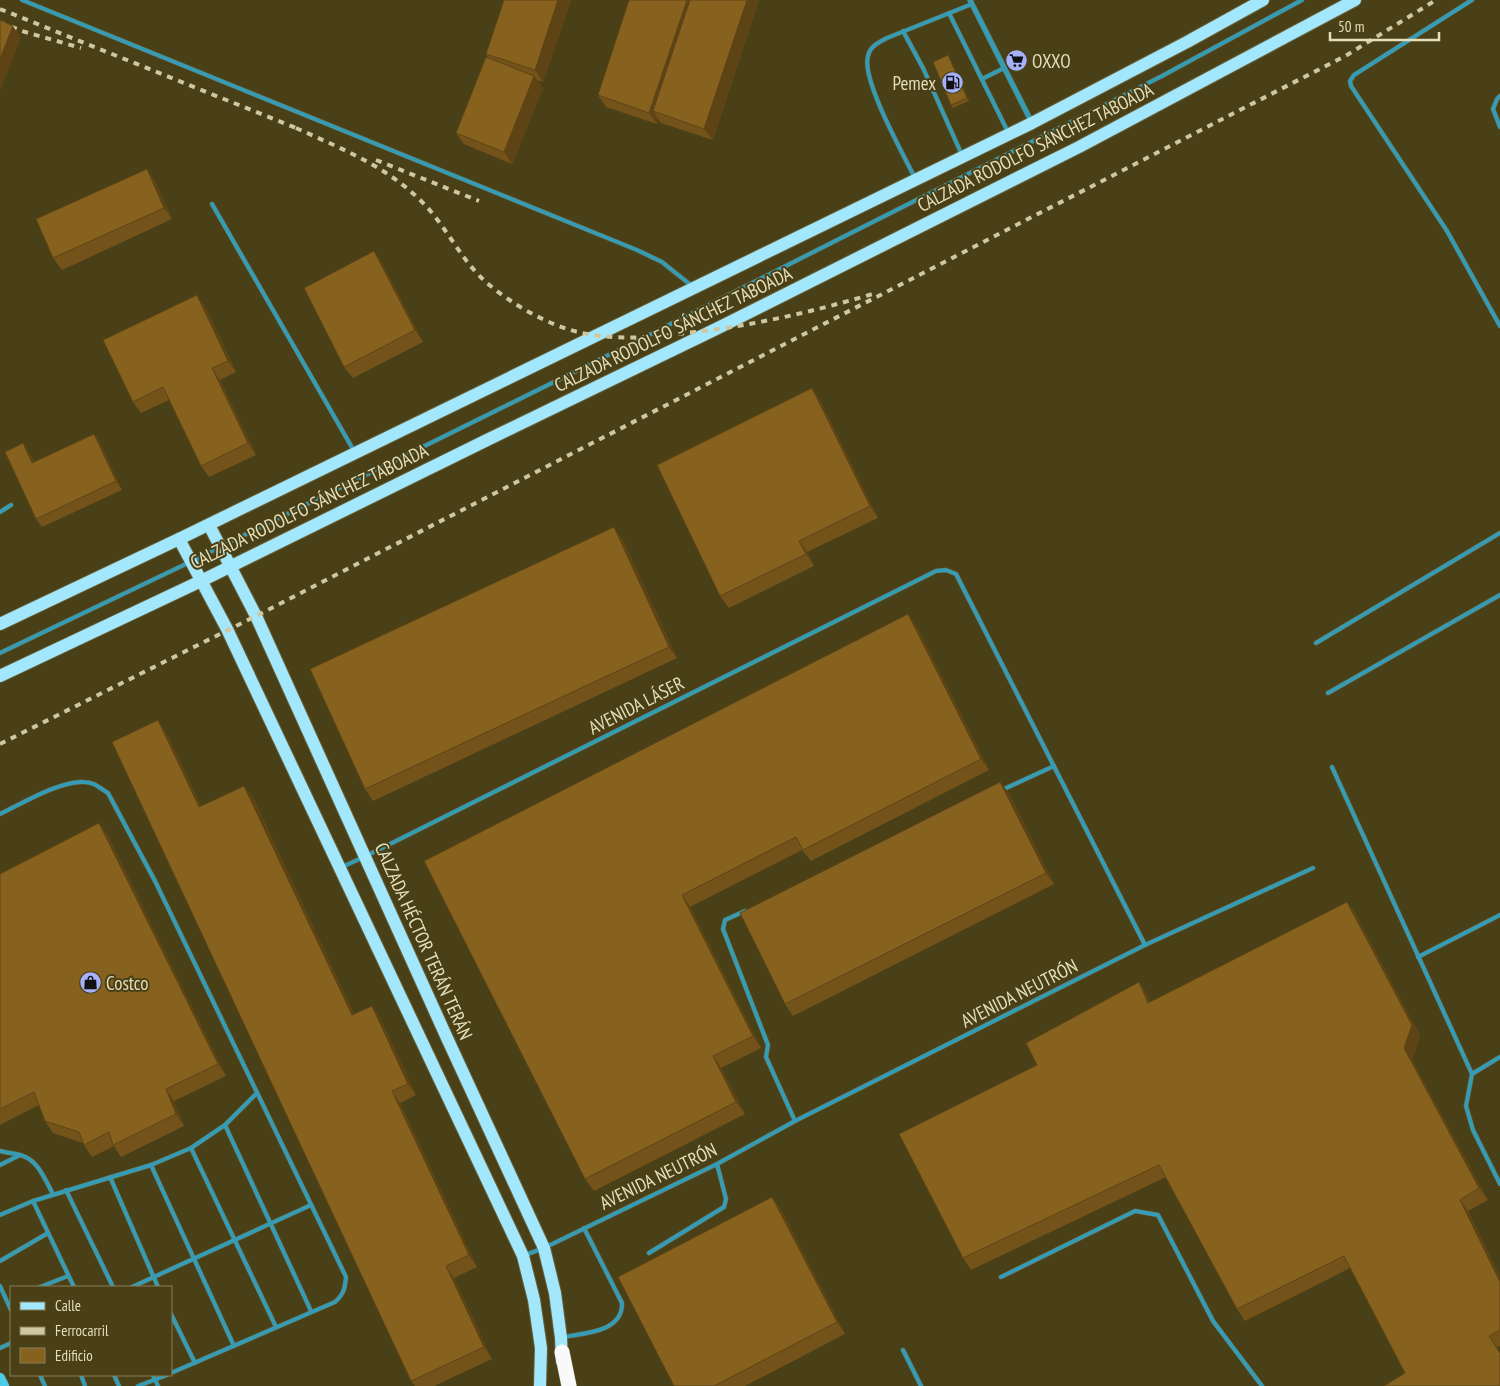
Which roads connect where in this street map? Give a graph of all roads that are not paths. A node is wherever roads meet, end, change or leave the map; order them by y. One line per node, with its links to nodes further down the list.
1 (22, 0): 18 (lane)
2 (1263, 0): 12 (main road, CALZADA RODOLFO SÁNCHEZ TABOADA)
3 (1302, 0): 26 (lane)
4 (1355, 0): 28 (main road, CALZADA RODOLFO SÁNCHEZ TABOADA)
5 (1472, 0): 19 (lane)
6 (971, 2): 7 (lane); 9 (street)
7 (949, 13): 8 (lane); 10 (lane)
8 (903, 31): 15 (lane); 16 (lane)
9 (1004, 68): 10 (lane); 12 (street)
10 (982, 79): 14 (lane)
11 (1500, 96): 13 (lane)
12 (1032, 123): 14 (main road, CALZADA RODOLFO SÁNCHEZ TABOADA)
13 (1500, 127)
14 (1010, 134): 15 (main road, CALZADA RODOLFO SÁNCHEZ TABOADA)
15 (963, 157): 16 (main road, CALZADA RODOLFO SÁNCHEZ TABOADA)
16 (916, 180): 18 (main road, CALZADA RODOLFO SÁNCHEZ TABOADA)
17 (212, 204): 20 (lane)
18 (694, 287): 20 (main road, CALZADA RODOLFO SÁNCHEZ TABOADA)
19 (1500, 326)
20 (356, 453): 23 (main road, CALZADA RODOLFO SÁNCHEZ TABOADA)
21 (11, 505): 22 (lane)
22 (0, 512)
23 (209, 525): 25 (main road, CALZADA RODOLFO SÁNCHEZ TABOADA); 26 (main road, CALZADA HÉCTOR TERÁN TERÁN)
24 (1500, 533): 32 (lane)
25 (179, 539): 27 (main road); 31 (main road, CALZADA RODOLFO SÁNCHEZ TABOADA)
26 (219, 547): 27 (lane); 28 (main road, CALZADA HÉCTOR TERÁN TERÁN)
27 (190, 562): 29 (main road); 33 (lane)
28 (230, 567): 29 (main road, CALZADA RODOLFO SÁNCHEZ TABOADA); 40 (main road, CALZADA HÉCTOR TERÁN TERÁN)
29 (201, 581): 34 (main road, CALZADA RODOLFO SÁNCHEZ TABOADA); 41 (main road)
30 (1500, 595): 35 (lane)
31 (0, 624)
32 (1316, 643)
33 (0, 653)
34 (0, 676)
35 (1328, 693)
36 (1054, 766): 38 (lane); 40 (lane, AVENIDA LÁSER); 45 (lane)
37 (1332, 767): 46 (lane)
38 (1001, 790)
39 (0, 814): 49 (lane)
40 (366, 856): 41 (lane, AVENIDA LÁSER); 69 (main road, CALZADA HÉCTOR TERÁN TERÁN)
41 (339, 868): 71 (main road)
42 (1313, 868): 45 (lane, AVENIDA NEUTRÓN)
43 (751, 908): 50 (lane)
44 (1500, 915): 46 (lane)
45 (1145, 945): 50 (lane, AVENIDA NEUTRÓN)
46 (1418, 957): 48 (lane)
47 (1500, 1057): 48 (lane)
48 (1472, 1074): 59 (lane)
49 (257, 1093): 51 (lane); 63 (lane)
50 (795, 1121): 55 (lane, AVENIDA NEUTRÓN)
51 (225, 1125): 52 (lane); 65 (lane)
52 (192, 1148): 57 (lane); 68 (lane)
53 (0, 1151): 54 (lane)
54 (21, 1155): 56 (lane); 61 (lane)
55 (717, 1164): 66 (lane, AVENIDA NEUTRÓN); 70 (lane)
56 (0, 1165)
57 (151, 1165): 58 (lane); 72 (lane)
58 (110, 1178): 60 (lane); 75 (lane)
59 (1500, 1184)
60 (66, 1190): 61 (lane); 80 (lane)
61 (53, 1194): 62 (lane)
62 (33, 1201): 64 (lane); 67 (lane)
63 (311, 1205): 65 (lane); 84 (lane)
64 (0, 1215)
65 (272, 1223): 68 (lane); 84 (lane)
66 (584, 1228): 69 (lane, AVENIDA NEUTRÓN); 87 (lane)
67 (48, 1233): 73 (lane); 74 (lane)
68 (234, 1240): 72 (lane); 86 (lane)
69 (544, 1248): 71 (lane, AVENIDA NEUTRÓN); 87 (main road, CALZADA HÉCTOR TERÁN TERÁN)
70 (649, 1253)
71 (523, 1256): 99 (main road)
72 (194, 1259): 75 (lane); 88 (lane)
73 (0, 1262)
74 (68, 1276): 78 (lane); 79 (lane)
75 (153, 1277): 81 (lane); 82 (lane)
76 (1001, 1277): 103 (lane)
77 (0, 1286): 83 (lane)
78 (43, 1286)
79 (73, 1286)
80 (113, 1286)
81 (134, 1286)
82 (158, 1286)
83 (9, 1300)
84 (312, 1311): 86 (lane)
85 (172, 1316): 90 (lane)
86 (276, 1327): 88 (lane)
87 (562, 1345): 100 (main road, CALZADA HÉCTOR TERÁN TERÁN); 101 (highway)
88 (234, 1346): 90 (lane)
89 (903, 1350): 102 (lane)
90 (196, 1363): 91 (lane)
91 (172, 1373)
92 (153, 1376): 95 (lane)
93 (165, 1376): 95 (lane)
94 (0, 1378): 96 (street)
95 (155, 1380): 97 (lane); 98 (lane)
96 (4, 1386)
97 (138, 1386)
98 (158, 1386)
99 (540, 1386)
100 (561, 1386)
101 (569, 1386)
102 (921, 1386)
103 (1262, 1386)

